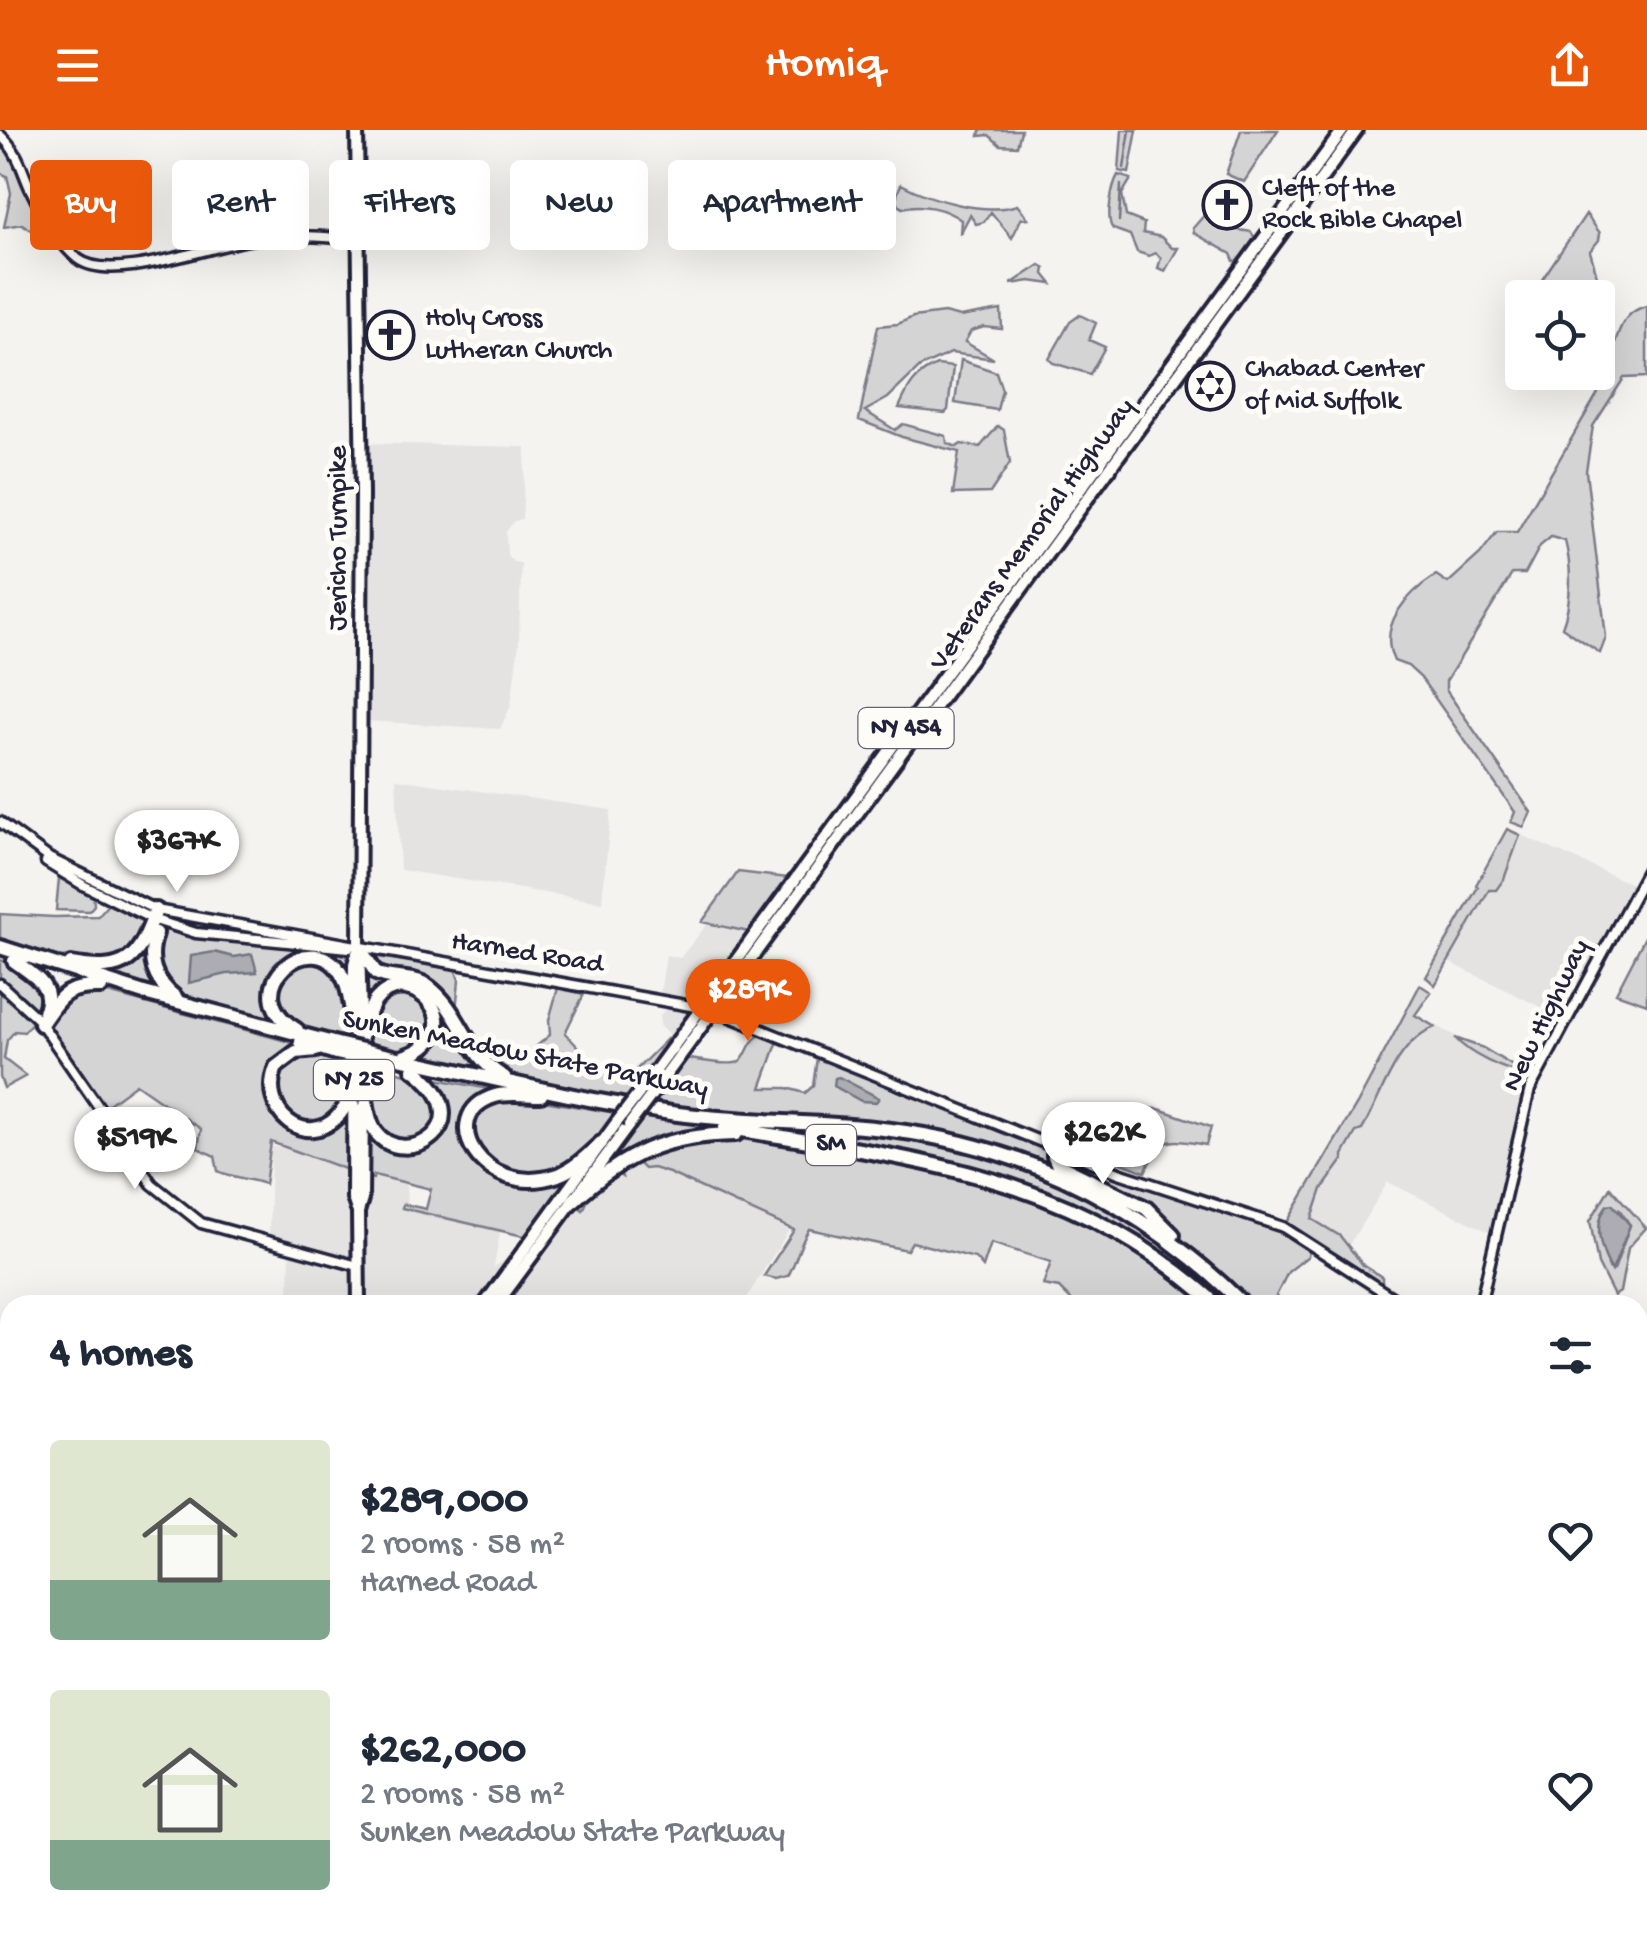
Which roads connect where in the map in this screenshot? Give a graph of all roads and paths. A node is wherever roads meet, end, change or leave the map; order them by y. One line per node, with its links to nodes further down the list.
1 (358, 130): 5 (main road, Jericho Turnpike / NY 25)
2 (1343, 130): 18 (main road, Veterans Memorial Highway / NY 454)
3 (1357, 130): 18 (main road, Veterans Memorial Highway / NY 454)
4 (0, 135): 6 (main road)
5 (359, 160)
6 (329, 238)
7 (360, 250): 12 (main road, Jericho Turnpike / NY 25)
8 (0, 825): 10 (main road, Harned Road)
9 (1647, 871): 43 (main road, New Highway)
10 (158, 915): 12 (main road, Harned Road); 13 (highway); 17 (highway)
11 (0, 947): 13 (highway, Sunken Meadow State Parkway / SM)
12 (359, 947): 18 (main road, Harned Road); 19 (main road, Jericho Turnpike / NY 25); 21 (main road, Jericho Turnpike / NY 25); 28 (highway)
13 (31, 957): 17 (highway, Sunken Meadow State Parkway / SM)
14 (7, 959): 16 (highway, Sunken Meadow State Parkway / SM); 20 (highway)
15 (0, 984): 20 (main road)
16 (101, 987): 20 (highway); 23 (highway, Sunken Meadow State Parkway / SM)
17 (182, 1003): 22 (highway, Sunken Meadow State Parkway / SM)
18 (707, 1008): 30 (main road, Veterans Memorial Highway / NY 454, bridge); 33 (main road, Harned Road)
19 (353, 1016): 22 (highway); 27 (main road, Jericho Turnpike / NY 25)
20 (40, 1022): 35 (main road)
21 (363, 1031): 25 (highway); 27 (main road, Jericho Turnpike / NY 25)
22 (313, 1038): 23 (highway, Sunken Meadow State Parkway / SM)
23 (333, 1049): 24 (highway, Sunken Meadow State Parkway / SM, bridge); 27 (highway)
24 (380, 1059): 25 (highway, Sunken Meadow State Parkway / SM); 26 (highway, Sunken Meadow State Parkway / SM)
25 (399, 1059): 28 (highway, Sunken Meadow State Parkway / SM)
26 (413, 1069): 27 (highway); 29 (highway, Sunken Meadow State Parkway / SM)
27 (359, 1078): 35 (main road, Jericho Turnpike / NY 25)
28 (520, 1084): 36 (highway, Sunken Meadow State Parkway / SM)
29 (541, 1096): 31 (highway, Sunken Meadow State Parkway / SM); 32 (highway)
30 (623, 1123): 32 (main road, Veterans Memorial Highway / NY 454); 34 (main road, Veterans Memorial Highway / NY 454)
31 (766, 1134): 34 (highway); 40 (highway, Sunken Meadow State Parkway / SM)
32 (602, 1143): 38 (main road, Veterans Memorial Highway / NY 454)
33 (1058, 1147): 36 (highway); 42 (main road, Harned Road)
34 (573, 1201): 39 (main road, Veterans Memorial Highway / NY 454)
35 (358, 1266): 37 (main road, Jericho Turnpike / NY 25)
36 (1202, 1266): 41 (highway, Sunken Meadow State Parkway / SM)
37 (359, 1295)
38 (491, 1295)
39 (503, 1295)
40 (1203, 1295)
41 (1233, 1295)
42 (1388, 1295)
43 (1482, 1295)

